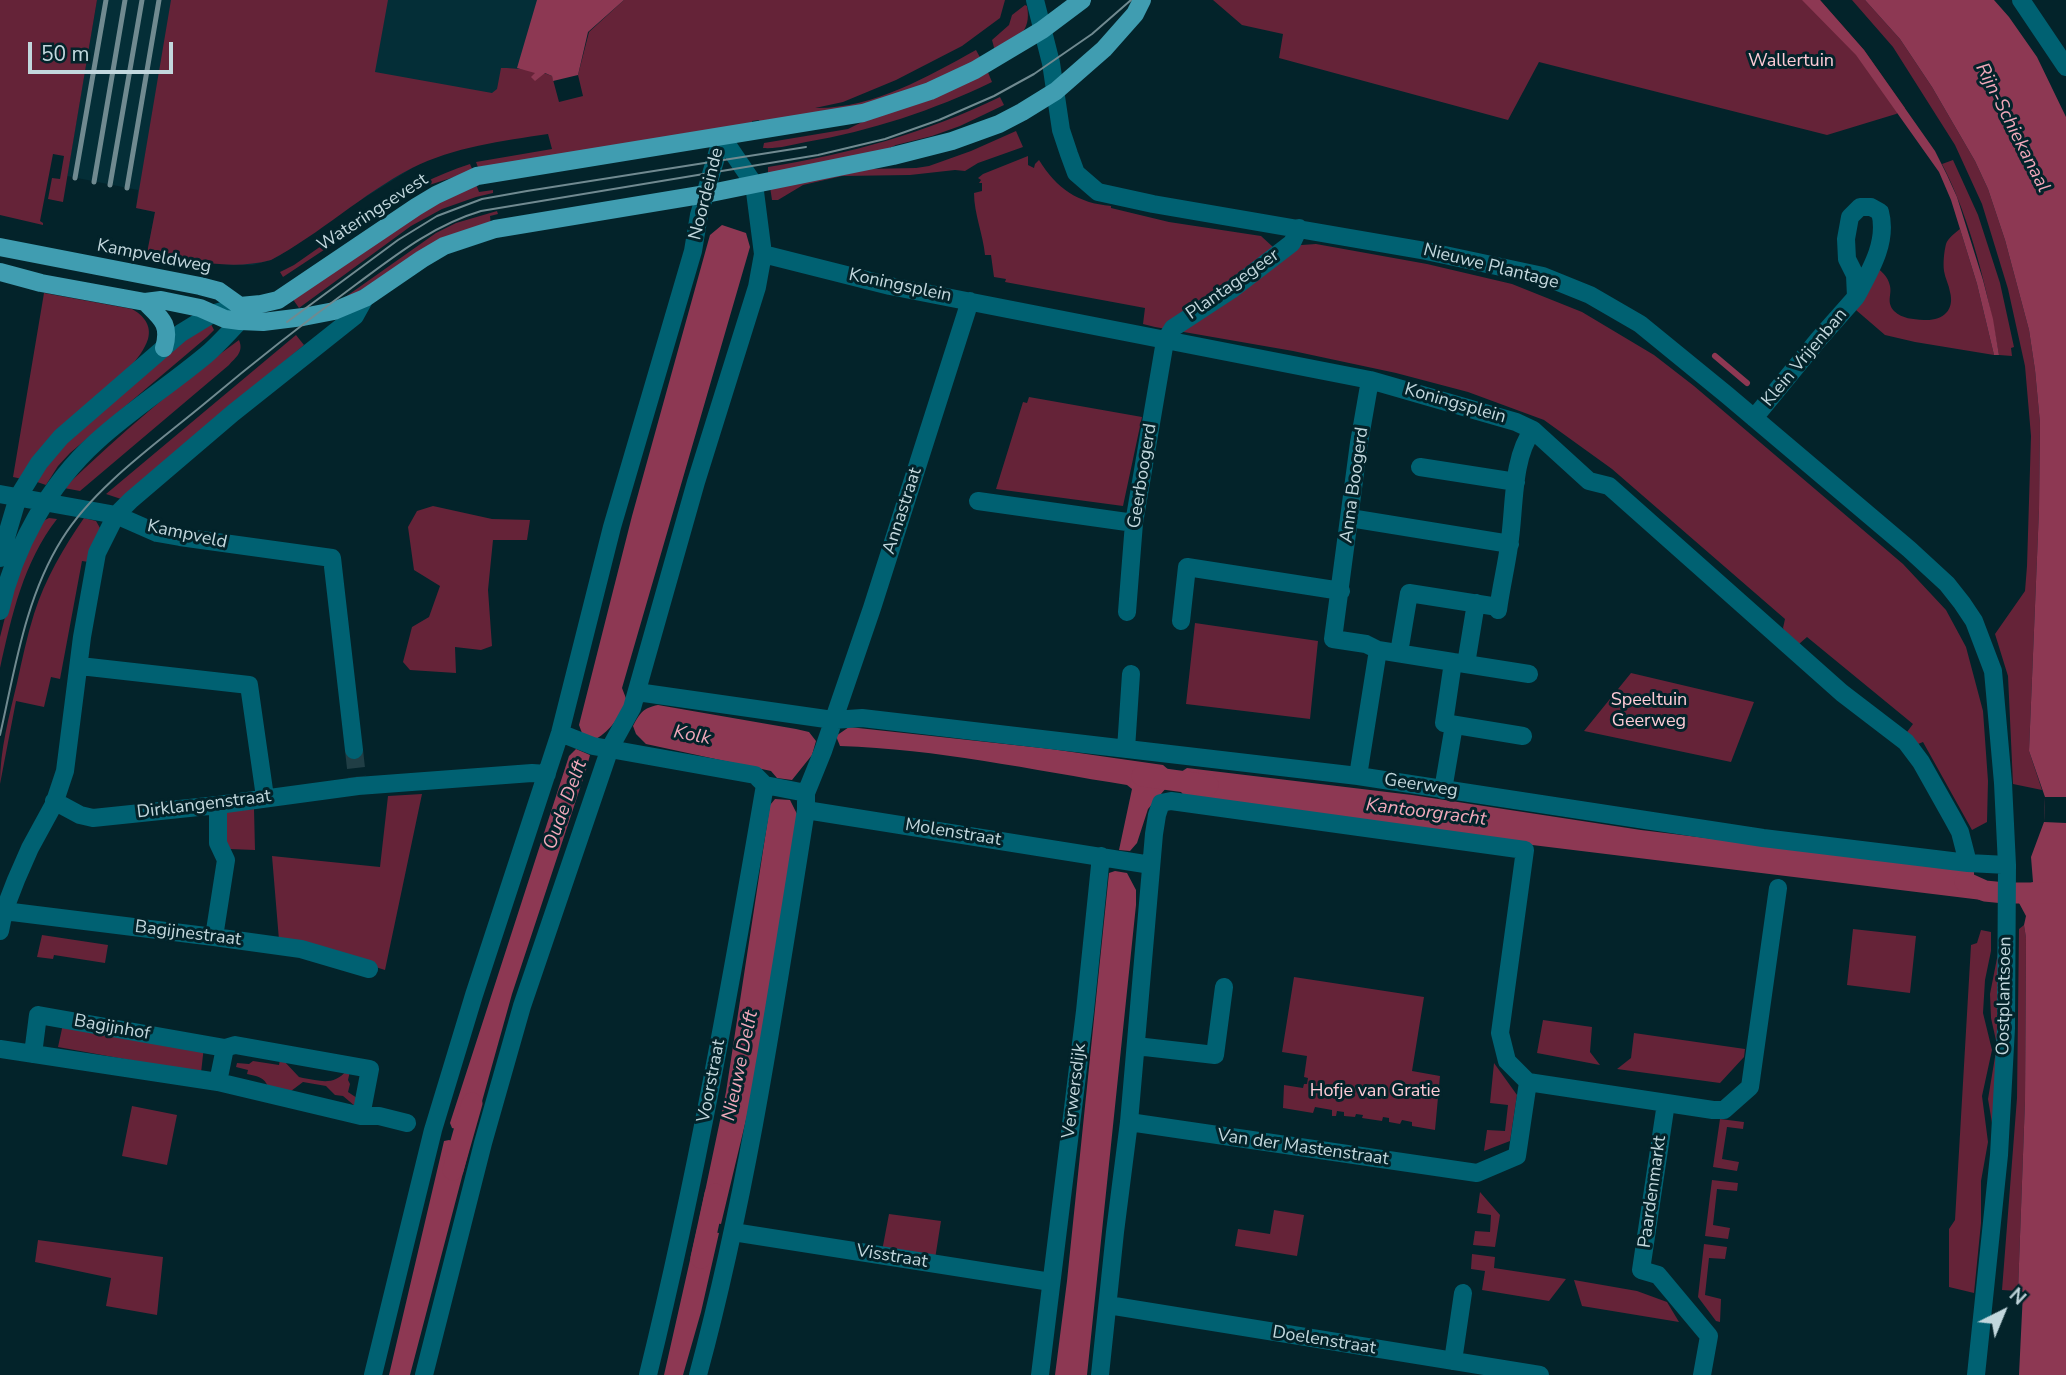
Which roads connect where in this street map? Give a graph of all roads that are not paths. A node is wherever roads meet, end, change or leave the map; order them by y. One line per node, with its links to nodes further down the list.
1 (1035, 0): 5 (street, Nieuwe Plantage)
2 (1082, 0): 5 (main road, Wateringsevest)
3 (1142, 0): 8 (main road, Wateringsevest)
4 (2021, 0): 6 (street)
5 (1042, 30): 8 (street, Nieuwe Plantage); 9 (main road, Wateringsevest)
6 (2061, 47): 7 (street)
7 (2066, 67)
8 (1056, 91): 10 (main road, Wateringsevest); 12 (street, Nieuwe Plantage)
9 (722, 136): 10 (street, Noordeinde); 11 (street, Noordeinde); 21 (main road, Wateringsevest)
10 (754, 184): 11 (main road, Wateringsevest); 14 (street, Noordeinde)
11 (706, 194): 17 (main road, Wateringsevest); 53 (street, Noordeinde)
12 (1299, 228): 22 (street, Plantagegeer); 25 (street, Nieuwe Plantage)
13 (3, 248): 21 (main road, Kampveldweg)
14 (763, 254): 18 (street, Koningsplein); 50 (street, Noordeinde)
15 (1, 272): 19 (main road)
16 (1856, 297): 25 (street, Klein Vrijenban)
17 (365, 298): 21 (main road, Wateringsevest); 33 (street, Wateringsevest)
18 (970, 301): 22 (street, Koningsplein); 51 (street, Annastraat)
19 (145, 302): 20 (main road); 23 (main road)
20 (212, 314): 21 (street, Wateringsevest); 23 (street, Wateringsevest)
21 (240, 314): 31 (street)
22 (1165, 341): 24 (street, Koningsplein); 35 (street, Geerboogerd)
23 (164, 348): 30 (street, Wateringsevest)
24 (1370, 380): 26 (street, Koningsplein); 34 (street, Anna Boogerd)
25 (1754, 418): 43 (street, Nieuwe Plantage)
26 (1533, 430): 28 (street); 66 (street, Koningsplein)
27 (1420, 467): 28 (street)
28 (1516, 482): 36 (street)
29 (0, 494): 30 (street, Kampveld)
30 (18, 498): 31 (street, Kampveld); 37 (street, Wateringsevest)
31 (46, 501): 33 (street, Kampveld); 40 (street)
32 (978, 501): 35 (street)
33 (116, 515): 47 (street, Wateringsevest); 57 (street, Kampveld)
34 (1350, 518): 36 (street); 38 (street, Anna Boogerd)
35 (1134, 523): 41 (street, Geerboogerd)
36 (1510, 544): 39 (street)
37 (0, 558)
38 (1341, 591): 42 (street); 44 (street, Anna Boogerd)
39 (1476, 603): 45 (street); 46 (street)
40 (0, 611)
41 (1127, 612)
42 (1181, 621)
43 (1974, 621): 68 (street, Oostplantsoen)
44 (1378, 650): 45 (street, Anna Boogerd); 59 (street)
45 (1399, 653): 46 (street, Anna Boogerd)
46 (1460, 663): 49 (street, Anna Boogerd); 52 (street)
47 (80, 666): 62 (street); 63 (street, Wateringsevest)
48 (1131, 674): 56 (street)
49 (1529, 674)
50 (632, 707): 51 (street); 55 (street, Noordeinde)
51 (833, 720): 56 (street, Geerweg); 61 (street)
52 (1454, 725): 54 (street); 60 (street)
53 (560, 733): 55 (street); 58 (street, Noordeinde)
54 (1522, 736)
55 (594, 745): 61 (street); 91 (street)
56 (1126, 749): 59 (street, Geerweg)
57 (354, 750)
58 (547, 774): 62 (street, Dirklangenstraat); 90 (street)
59 (1357, 776): 60 (street, Geerweg)
60 (1443, 790): 66 (street, Geerweg)
61 (789, 793): 65 (street, Molenstraat); 85 (street); 92 (street, Voorstraat)
62 (265, 797): 64 (street, Dirklangenstraat)
63 (54, 801): 64 (street, Dirklangenstraat); 70 (street, Wateringsevest)
64 (218, 805): 72 (street)
65 (1107, 858): 67 (street); 86 (street, Verwersdijk)
66 (1968, 863): 68 (street, Geerweg)
67 (1143, 864): 75 (street); 80 (street)
68 (2007, 865): 98 (street, Oostplantsoen)
69 (1778, 888): 81 (street)
70 (4, 911): 71 (street, Wateringsevest); 72 (street, Bagijnestraat)
71 (0, 931)
72 (214, 937): 73 (street, Bagijnestraat)
73 (369, 970)
74 (1224, 987): 75 (street)
75 (1136, 1046): 83 (street)
76 (225, 1048): 78 (street, Bagijnhof); 79 (street); 82 (street, Bagijnhof)
77 (0, 1049): 78 (street, Bagijnhof)
78 (33, 1055): 79 (street, Bagijnhof)
79 (218, 1082): 82 (street, Bagijnhof)
80 (1528, 1082): 81 (street); 83 (street, Van der Mastenstraat)
81 (1666, 1102): 97 (street, Paardenmarkt)
82 (362, 1116): 84 (street, Bagijnhof)
83 (1129, 1122): 88 (street)
84 (407, 1123)
85 (733, 1232): 86 (street, Visstraat); 93 (street)
86 (1051, 1282): 94 (street, Verwersdijk)
87 (1463, 1293): 89 (street)
88 (1108, 1305): 89 (street, Doelenstraat); 95 (street)
89 (1453, 1361): 96 (street, Doelenstraat)
90 (373, 1375)
91 (424, 1375)
92 (648, 1375)
93 (698, 1375)
94 (1040, 1375)
95 (1100, 1375)
96 (1540, 1375)
97 (1702, 1375)
98 (1976, 1375)

